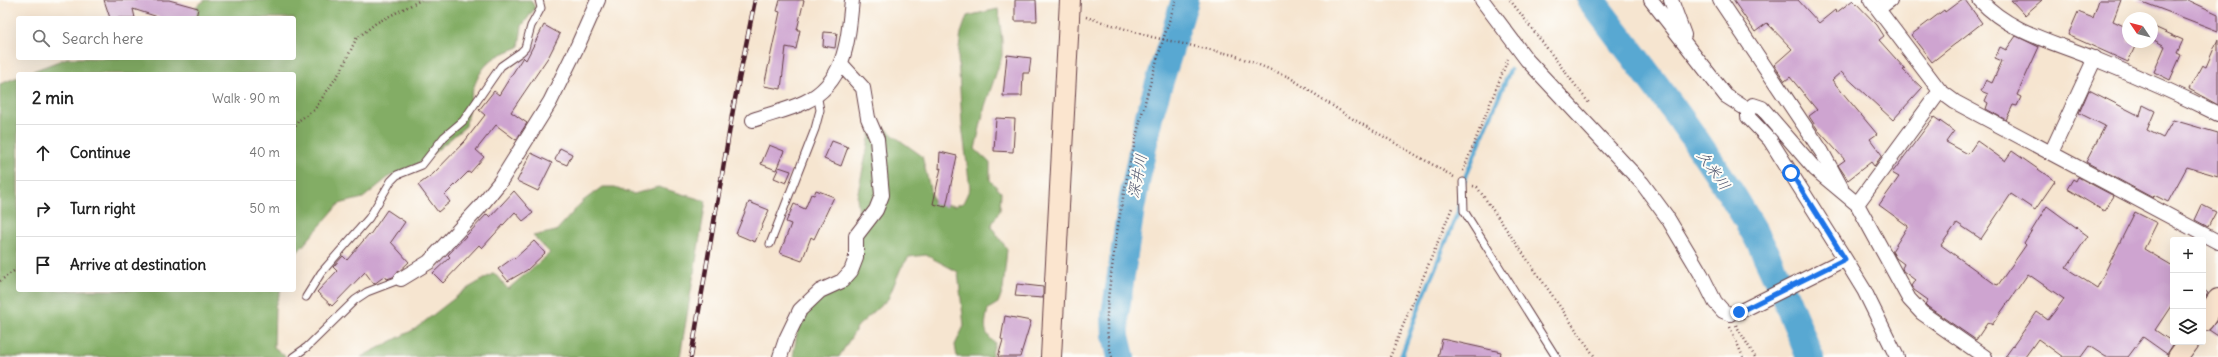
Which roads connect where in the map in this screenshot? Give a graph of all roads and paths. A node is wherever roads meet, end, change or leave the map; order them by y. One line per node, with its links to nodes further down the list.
1 (421, 0): 26 (path)
2 (539, 0): 37 (lane)
3 (598, 0): 35 (street)
4 (852, 0): 19 (street)
5 (1176, 0): 16 (path)
6 (1482, 0): 17 (street)
7 (1651, 0): 22 (street)
8 (1660, 0): 15 (street)
9 (1671, 0): 15 (street)
10 (1720, 0): 29 (street)
11 (1890, 0): 13 (street)
12 (1980, 0): 18 (street)
13 (1874, 5): 20 (street)
14 (1070, 6): 16 (path); 44 (street)
15 (1684, 35): 22 (street)
16 (1163, 39): 28 (path); 45 (path)
17 (1515, 44): 28 (path); 39 (street)
18 (2094, 58): 24 (street); 27 (street)
19 (841, 64): 21 (street); 43 (street)
20 (1940, 91): 27 (street); 30 (street)
21 (816, 94): 25 (street); 32 (lane)
22 (1726, 96): 23 (street)
23 (1748, 110): 29 (street); 33 (street)
24 (2218, 114)
25 (753, 120)
26 (296, 126)
27 (2051, 153): 31 (street)
28 (1463, 182): 46 (path); 47 (lane); 48 (path)
29 (1843, 191): 30 (street)
30 (1857, 204): 52 (street)
31 (2218, 242)
32 (770, 244)
33 (1845, 259): 39 (street); 51 (street)
34 (16, 269): 36 (path)
35 (401, 279): 42 (lane)
36 (0, 281)
37 (306, 297)
38 (2218, 299): 40 (street)
39 (1734, 313): 49 (path); 50 (path)
40 (2206, 317)
41 (2187, 345): 53 (street)
42 (293, 357)
43 (780, 357)
44 (1050, 357)
45 (1112, 357)
46 (1390, 357)
47 (1556, 357)
48 (1595, 357)
49 (1743, 357)
50 (1755, 357)
51 (1897, 357)
52 (1985, 357)
53 (2178, 357)

